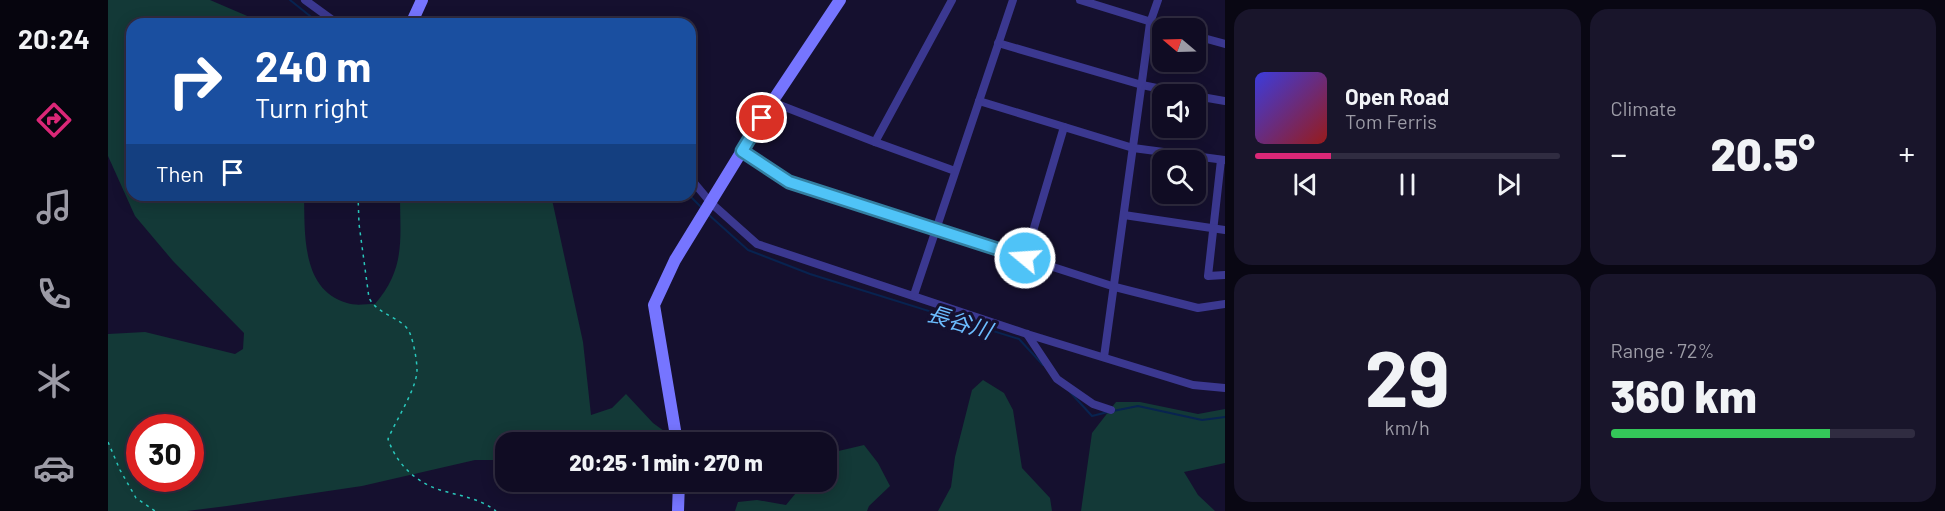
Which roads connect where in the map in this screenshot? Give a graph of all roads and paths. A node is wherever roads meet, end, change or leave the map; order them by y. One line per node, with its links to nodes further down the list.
1 (305, 0): 8 (street)
2 (422, 0): 9 (street)
3 (840, 0): 19 (street)
4 (952, 0): 21 (street)
5 (1013, 0): 12 (street)
6 (1080, 0): 10 (street)
7 (1158, 0): 10 (street)
8 (330, 18)
9 (414, 18)
10 (1150, 23): 14 (street)
11 (1206, 39): 13 (street)
12 (998, 43): 14 (street); 17 (street)
13 (1225, 44)
14 (1142, 85): 15 (street); 22 (street)
15 (1152, 87)
16 (1206, 98): 18 (street)
17 (979, 101): 20 (street); 25 (street)
18 (1225, 101)
19 (772, 102): 21 (street); 23 (street)
20 (1064, 128): 22 (street); 33 (street)
21 (875, 142): 25 (street)
22 (1133, 148): 24 (street); 29 (street)
23 (742, 151): 28 (street); 31 (street)
24 (1223, 160): 30 (street)
25 (956, 171): 31 (street)
26 (696, 185): 28 (street)
27 (358, 201): 46 (path)
28 (711, 203): 36 (street); 42 (street)
29 (1124, 215): 30 (street); 35 (street)
30 (1213, 228): 32 (street); 34 (street)
31 (936, 230): 33 (street); 36 (street)
32 (1225, 230)
33 (1025, 258): 35 (street)
34 (1225, 275)
35 (1115, 287): 37 (street); 39 (street)
36 (914, 295): 38 (street)
37 (1225, 304)
38 (1027, 334): 39 (street); 41 (street)
39 (1104, 357): 40 (street)
40 (1225, 388)
41 (1111, 410)
42 (675, 432)
43 (108, 442): 45 (path)
44 (679, 492): 47 (street)
45 (155, 511)
46 (496, 511)
47 (678, 511)

